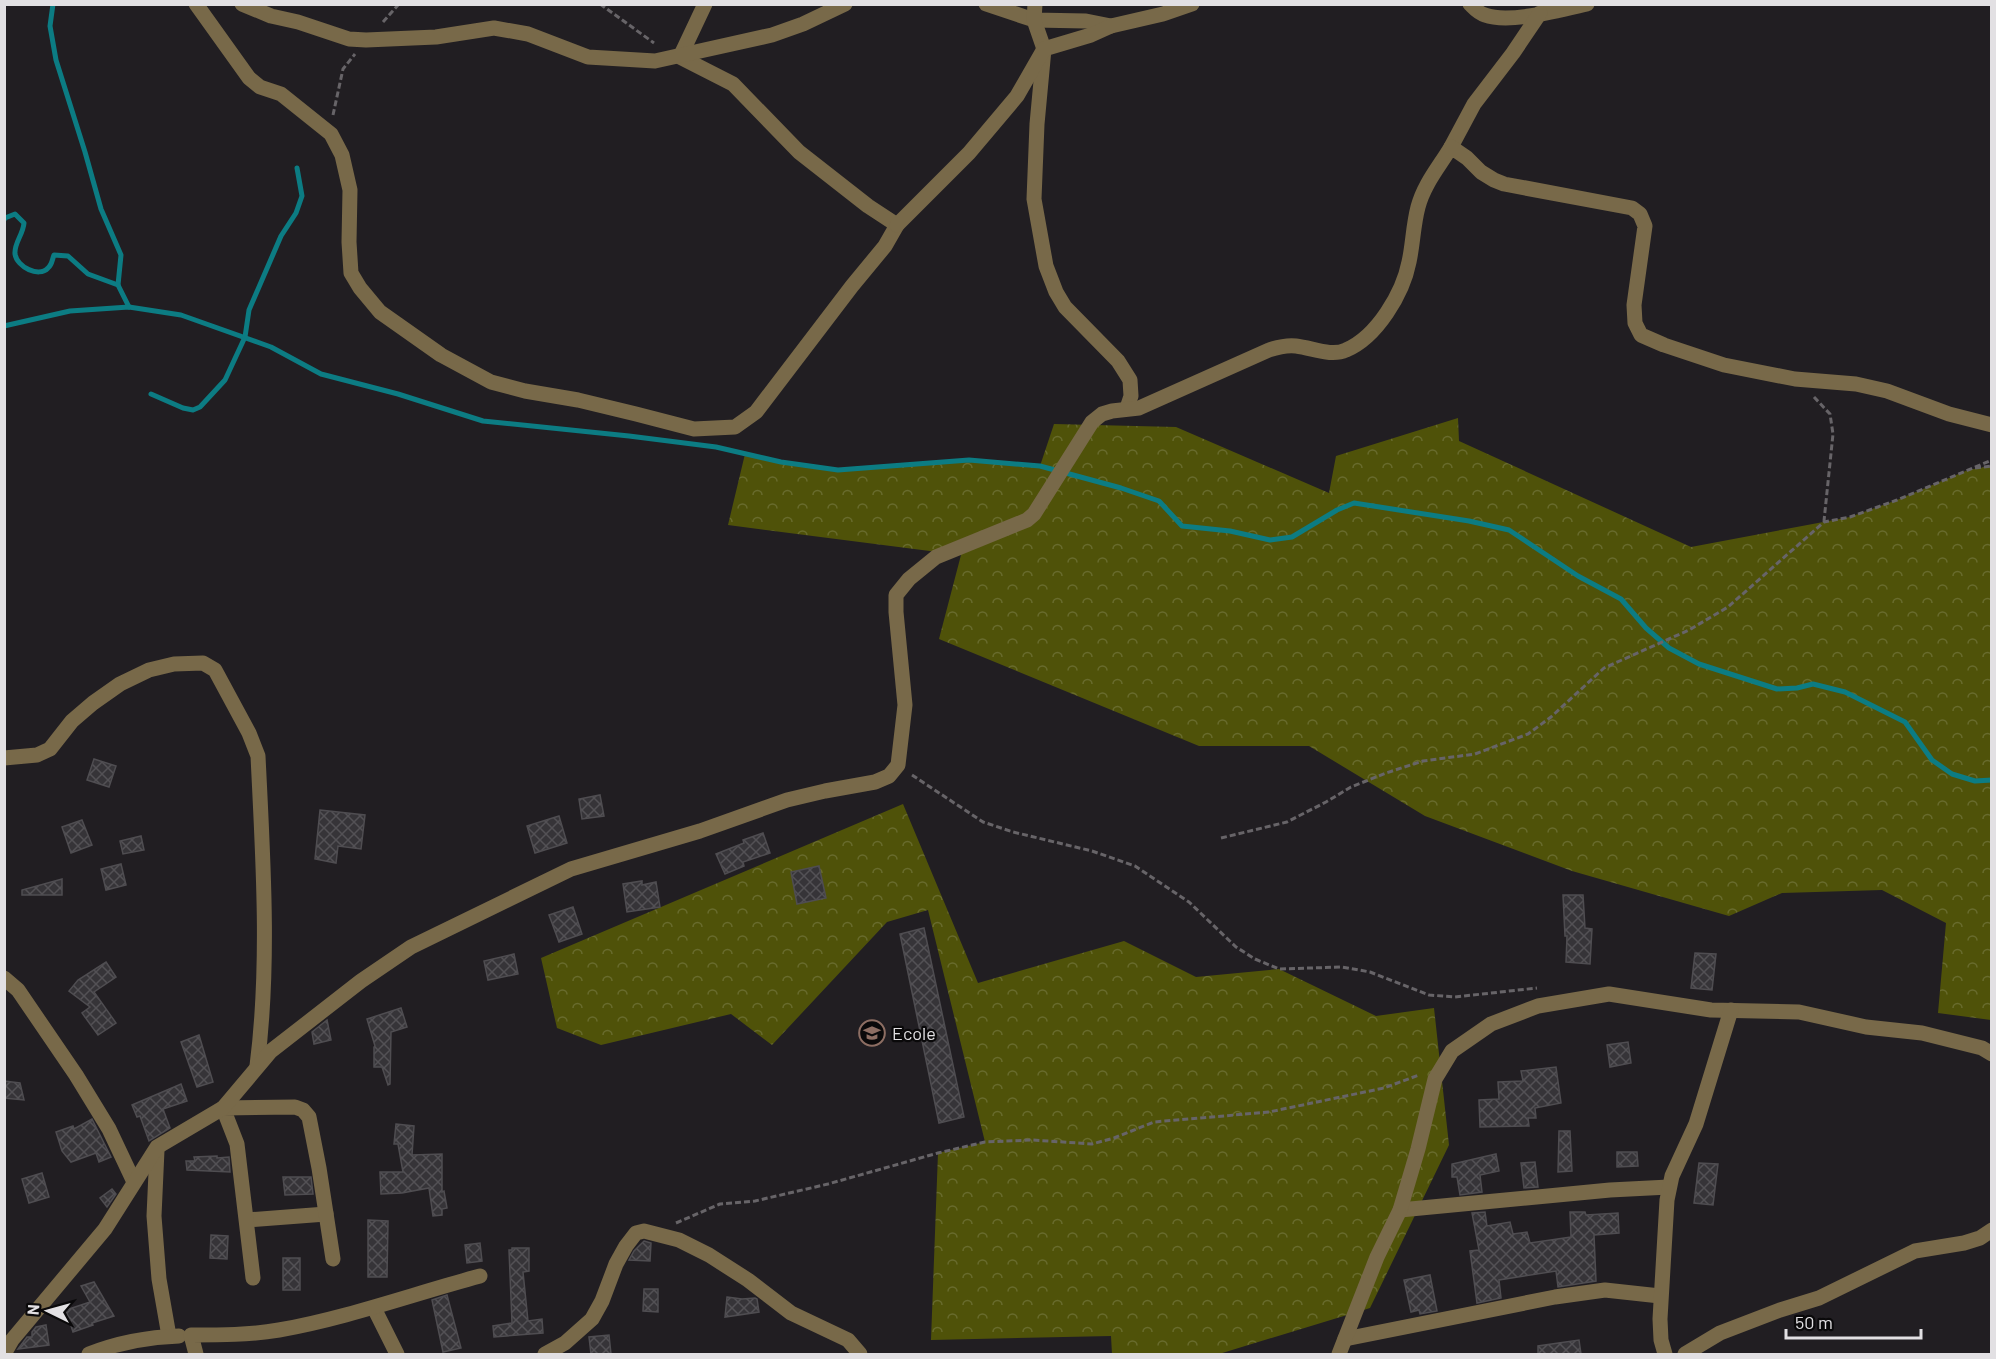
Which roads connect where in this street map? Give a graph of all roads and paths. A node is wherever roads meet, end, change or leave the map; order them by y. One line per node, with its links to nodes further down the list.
1 (196, 4): 17 (street)
2 (242, 4): 14 (street)
3 (399, 4): 14 (path)
4 (600, 4): 16 (path)
5 (705, 4): 16 (street)
6 (845, 4): 16 (street)
7 (986, 4): 11 (street)
8 (1470, 4): 12 (street)
9 (1587, 4): 12 (street)
10 (1193, 5): 13 (street)
11 (1035, 12): 13 (street); 15 (street)
12 (1540, 13): 18 (street)
13 (1111, 26): 15 (street)
14 (366, 40): 16 (street); 17 (path)
15 (1044, 49): 19 (street); 21 (street)
16 (680, 57): 19 (street)
17 (331, 134): 19 (street)
18 (1451, 147): 20 (street); 21 (street)
19 (897, 225)
20 (1795, 379): 22 (street); 26 (path)
21 (1127, 408): 28 (street)
22 (1992, 425)
23 (1992, 460): 25 (path)
24 (1992, 466): 25 (path)
25 (1968, 470): 26 (path)
26 (1824, 522): 29 (path)
27 (4, 758): 35 (street)
28 (898, 765): 31 (path); 35 (street)
29 (1221, 838)
30 (4, 978): 32 (street)
31 (1542, 987)
32 (11, 990): 39 (street)
33 (1731, 1010): 34 (street); 40 (street); 41 (street)
34 (1992, 1054)
35 (257, 1067): 37 (street)
36 (1427, 1070): 45 (path)
37 (223, 1108): 38 (street); 42 (street); 43 (street)
38 (157, 1147): 39 (street); 52 (street)
39 (134, 1182): 54 (street)
40 (1669, 1187): 41 (street); 49 (street)
41 (1400, 1210): 53 (street)
42 (326, 1214): 43 (street); 46 (street)
43 (246, 1220): 48 (street)
44 (1992, 1230): 62 (street)
45 (652, 1233): 58 (street); 59 (street)
46 (333, 1259)
47 (480, 1276): 50 (street)
48 (253, 1278)
49 (1660, 1296): 53 (street); 61 (street)
50 (374, 1308): 51 (street); 57 (street)
51 (191, 1335): 52 (street); 56 (street)
52 (169, 1336): 55 (street)
53 (1345, 1339): 60 (street)
54 (4, 1354)
55 (89, 1354)
56 (196, 1354)
57 (397, 1354)
58 (545, 1354)
59 (860, 1354)
60 (1339, 1354)
61 (1665, 1354)
62 (1685, 1354)

